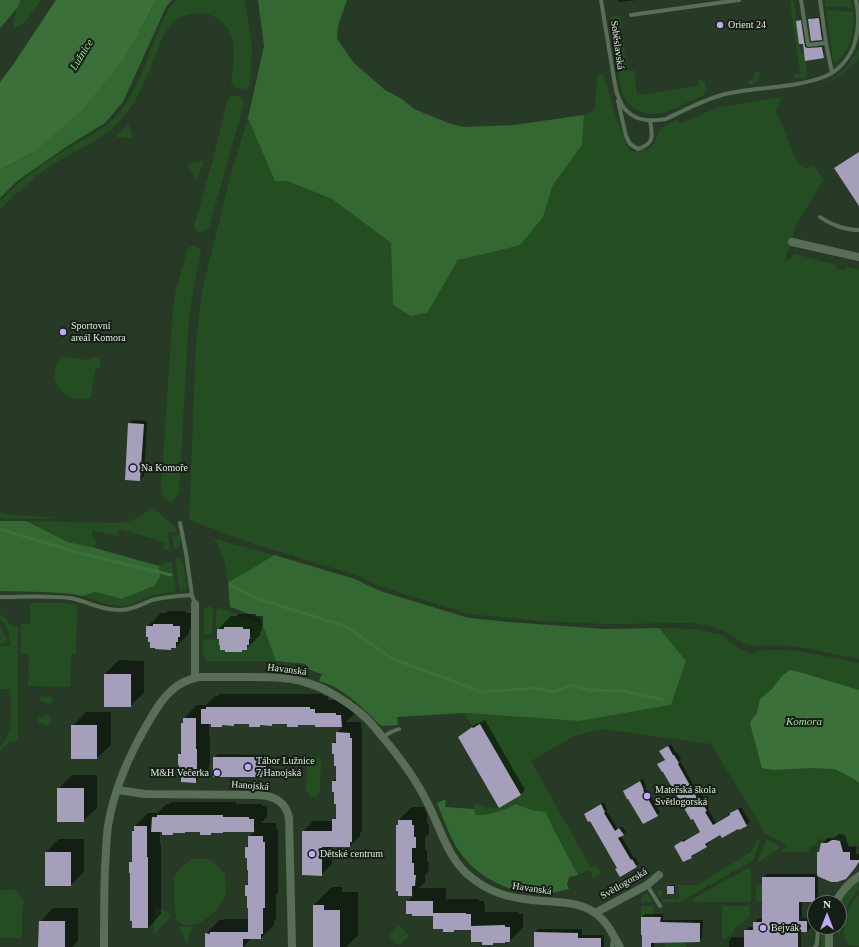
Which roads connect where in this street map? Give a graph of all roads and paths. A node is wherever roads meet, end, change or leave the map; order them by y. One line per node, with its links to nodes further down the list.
1 (601, 0): 9 (lane, Soběslavská)
2 (740, 0): 6 (lane)
3 (802, 0): 7 (lane)
4 (820, 0): 7 (lane)
5 (856, 0): 8 (lane)
6 (631, 15)
7 (826, 43): 8 (lane)
8 (832, 73): 10 (lane)
9 (616, 93): 10 (lane); 10 (lane, Soběslavská)
10 (650, 121)
11 (820, 217): 12 (lane)
12 (859, 230)
13 (792, 242): 14 (street)
14 (859, 257)
15 (180, 523): 16 (lane)
16 (192, 595): 17 (lane); 18 (lane)
17 (0, 597)
18 (195, 604): 19 (street)
19 (194, 678): 21 (street, Havanská); 22 (street, Havanská)
20 (399, 729): 21 (lane)
21 (383, 738): 28 (street, Havanská)
22 (118, 790): 32 (street, Havanská); 33 (street, Hanojská)
23 (659, 875): 25 (street, Světlogorská)
24 (859, 876): 26 (street)
25 (647, 885): 27 (lane); 28 (street, Světlogorská)
26 (840, 895)
27 (660, 906)
28 (595, 913): 29 (street, Světlogorská)
29 (613, 935): 34 (lane); 35 (street, Světlogorská)
30 (818, 935): 36 (lane)
31 (829, 935): 37 (street)
32 (104, 947)
33 (292, 947)
34 (612, 947)
35 (620, 947)
36 (815, 947)
37 (829, 947)

